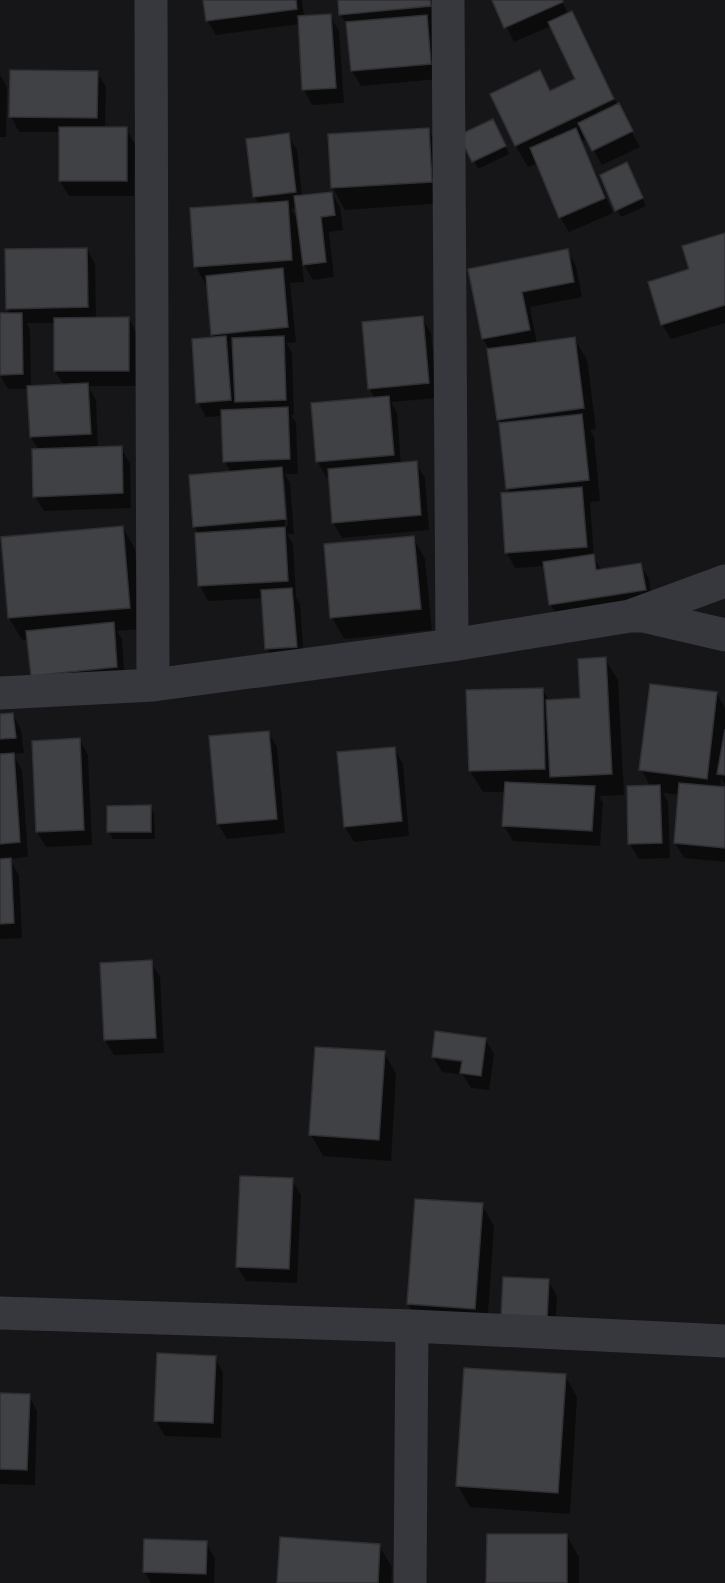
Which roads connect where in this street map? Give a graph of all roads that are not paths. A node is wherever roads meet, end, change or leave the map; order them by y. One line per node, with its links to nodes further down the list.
1 (151, 0): 7 (street)
2 (448, 0): 6 (street)
3 (725, 581): 4 (street)
4 (630, 616): 5 (street); 6 (street)
5 (725, 634)
6 (452, 645): 7 (street)
7 (153, 685): 8 (street)
8 (0, 693)
9 (0, 1313): 10 (street)
10 (412, 1326): 11 (street); 12 (street)
11 (725, 1341)
12 (410, 1583)

